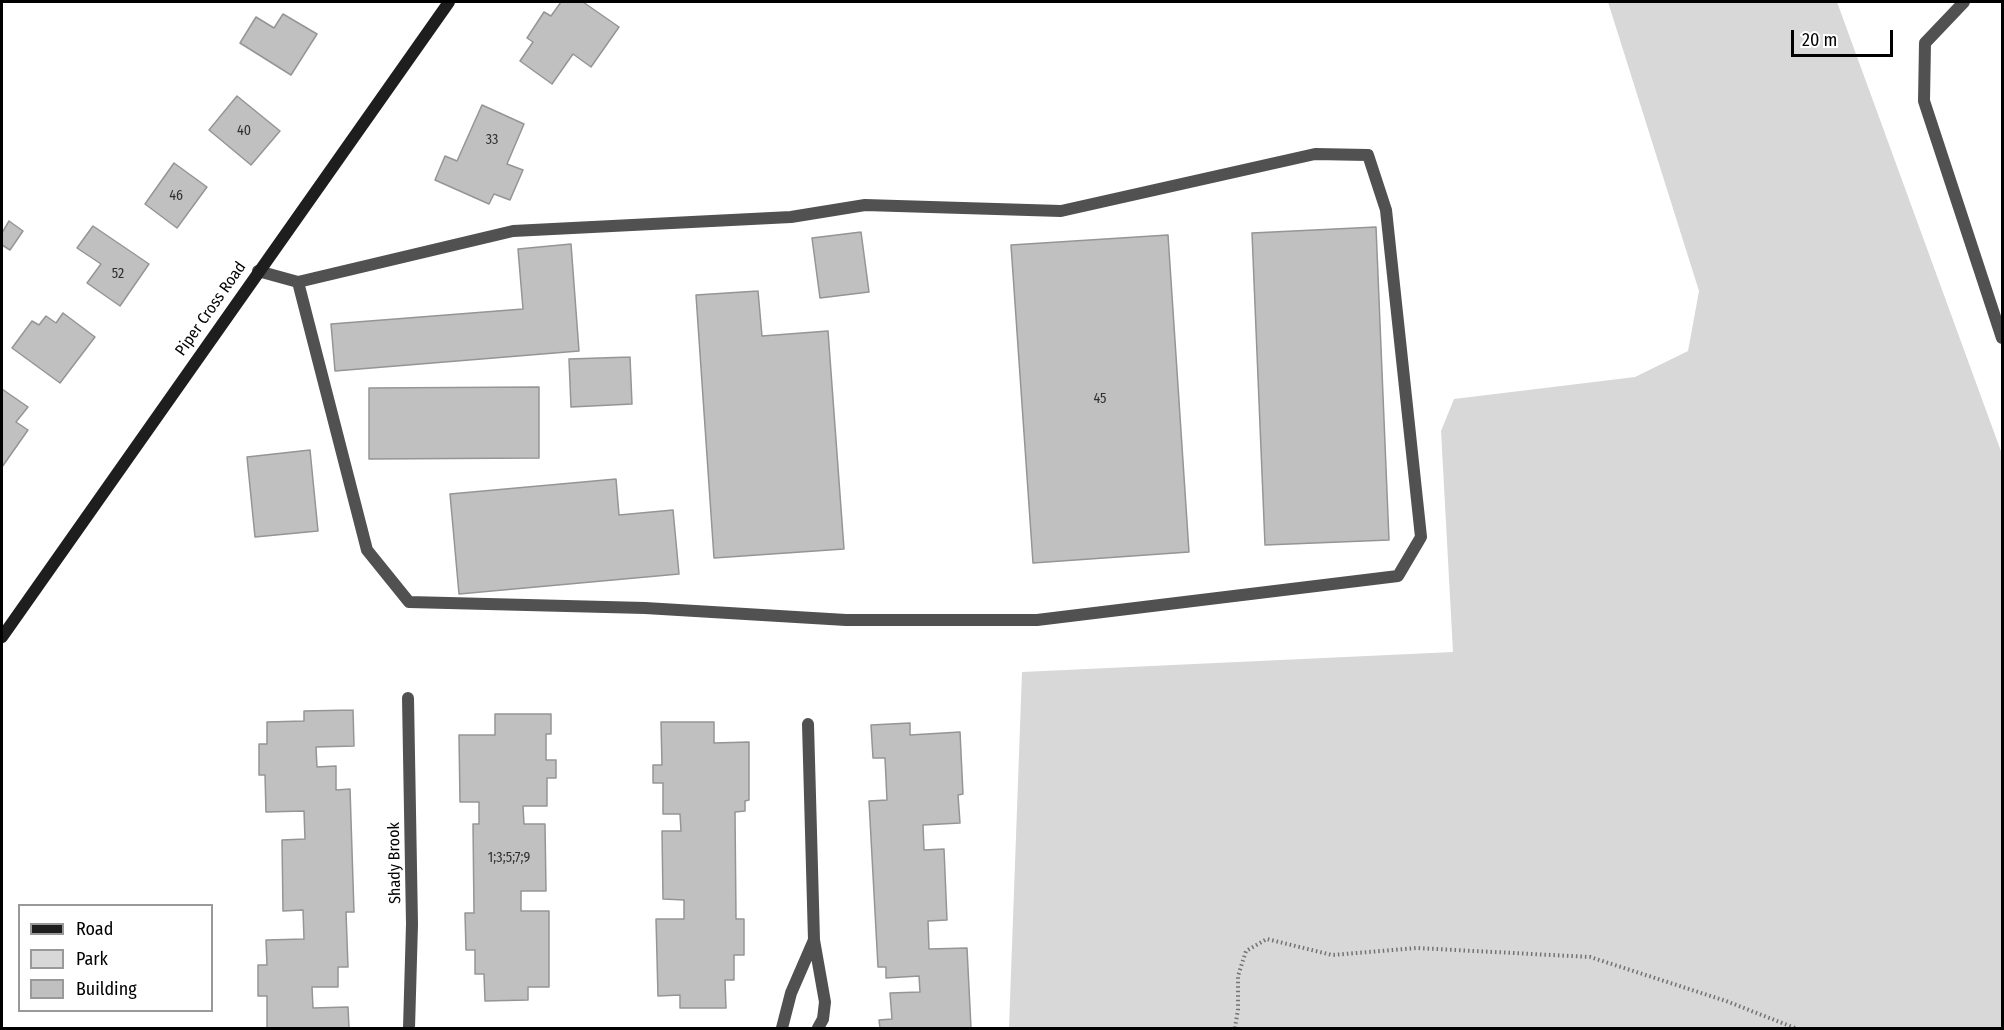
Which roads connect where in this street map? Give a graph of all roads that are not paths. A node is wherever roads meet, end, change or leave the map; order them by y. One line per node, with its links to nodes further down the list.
1 (449, 2): 3 (main road, Piper Cross Road)
2 (1964, 2): 5 (street)
3 (258, 271): 4 (street); 6 (main road, Piper Cross Road)
4 (298, 282): 4 (street)
5 (2002, 338)
6 (2, 637)
7 (408, 698): 10 (street, Shady Brook)
8 (808, 724): 9 (street)
9 (814, 940): 11 (street); 12 (street)
10 (409, 1029)
11 (782, 1029)
12 (818, 1029)

